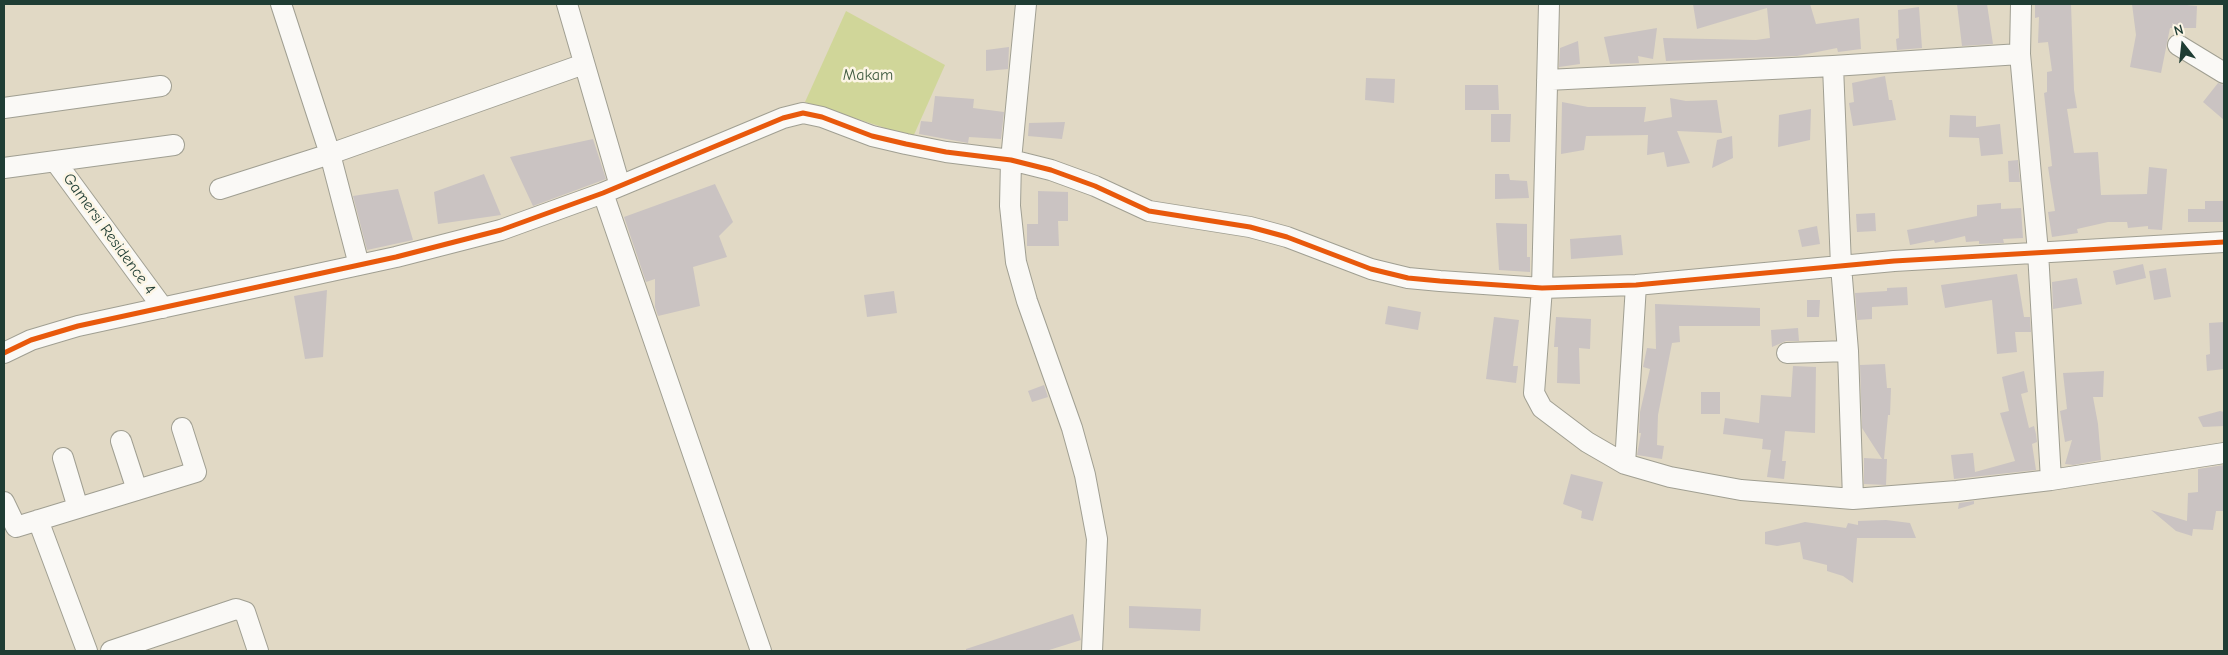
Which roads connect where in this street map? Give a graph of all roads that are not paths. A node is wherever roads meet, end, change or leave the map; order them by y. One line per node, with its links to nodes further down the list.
1 (281, 4): 15 (street)
2 (567, 4): 8 (street)
3 (1026, 4): 16 (street)
4 (1549, 4): 11 (street)
5 (2021, 4): 7 (street)
6 (2178, 45): 10 (street)
7 (2020, 54): 9 (street); 22 (street)
8 (584, 64): 15 (street); 20 (street)
9 (1833, 66): 11 (street); 24 (street)
10 (2224, 73)
11 (1547, 80): 26 (street)
12 (161, 86): 13 (street)
13 (4, 108)
14 (174, 144): 17 (street, Gamersi Residence 4)
15 (330, 154): 19 (street); 23 (street)
16 (1012, 160): 20 (street); 26 (street); 46 (street)
17 (55, 161): 18 (street, Gamersi Residence 4); 27 (street, Gamersi Residence 4)
18 (4, 168)
19 (220, 188)
20 (612, 190): 23 (street); 45 (street)
21 (2224, 242): 22 (street)
22 (2038, 252): 24 (street); 36 (street)
23 (359, 264): 27 (street)
24 (1841, 266): 25 (street); 28 (street)
25 (1636, 285): 26 (street); 35 (street)
26 (1542, 288): 35 (street)
27 (162, 308): 30 (street)
28 (1848, 351): 29 (street); 38 (street)
29 (1787, 353)
30 (4, 354)
31 (182, 428): 37 (street)
32 (121, 441): 37 (street)
33 (2224, 453): 36 (street)
34 (63, 458): 40 (street)
35 (1625, 464): 38 (street)
36 (2051, 480): 38 (street)
37 (137, 490): 40 (street)
38 (1853, 499)
39 (4, 502): 41 (street)
40 (78, 508): 41 (street)
41 (38, 520): 42 (street)
42 (87, 651)
43 (111, 651): 44 (street)
44 (258, 651)
45 (761, 651)
46 (1092, 651)

